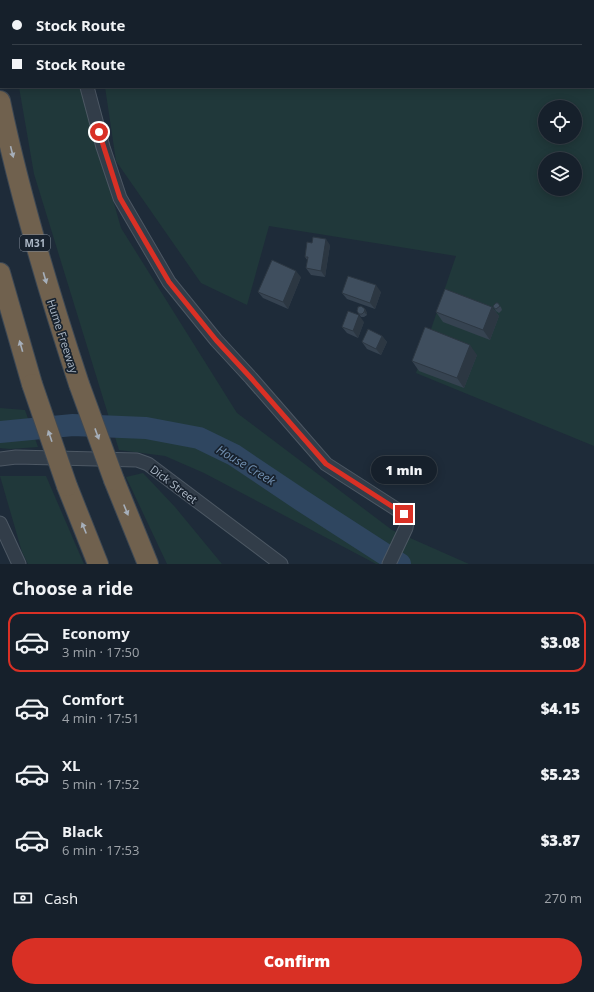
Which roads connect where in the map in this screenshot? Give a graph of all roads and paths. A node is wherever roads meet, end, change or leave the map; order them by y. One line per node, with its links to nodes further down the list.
1 (86, 88): 13 (street)
2 (0, 101): 7 (highway, Hume Freeway / M31, one-way to 7, bridge)
3 (0, 274): 9 (highway, one-way to 3, bridge)
4 (0, 459): 12 (street, Dick Street)
5 (0, 523): 6 (street)
6 (3, 539): 8 (street)
7 (138, 540): 10 (highway, Hume Freeway / M31); 11 (highway)
8 (19, 564)
9 (98, 564)
10 (148, 564)
11 (152, 564)
12 (281, 564)
13 (389, 564)

